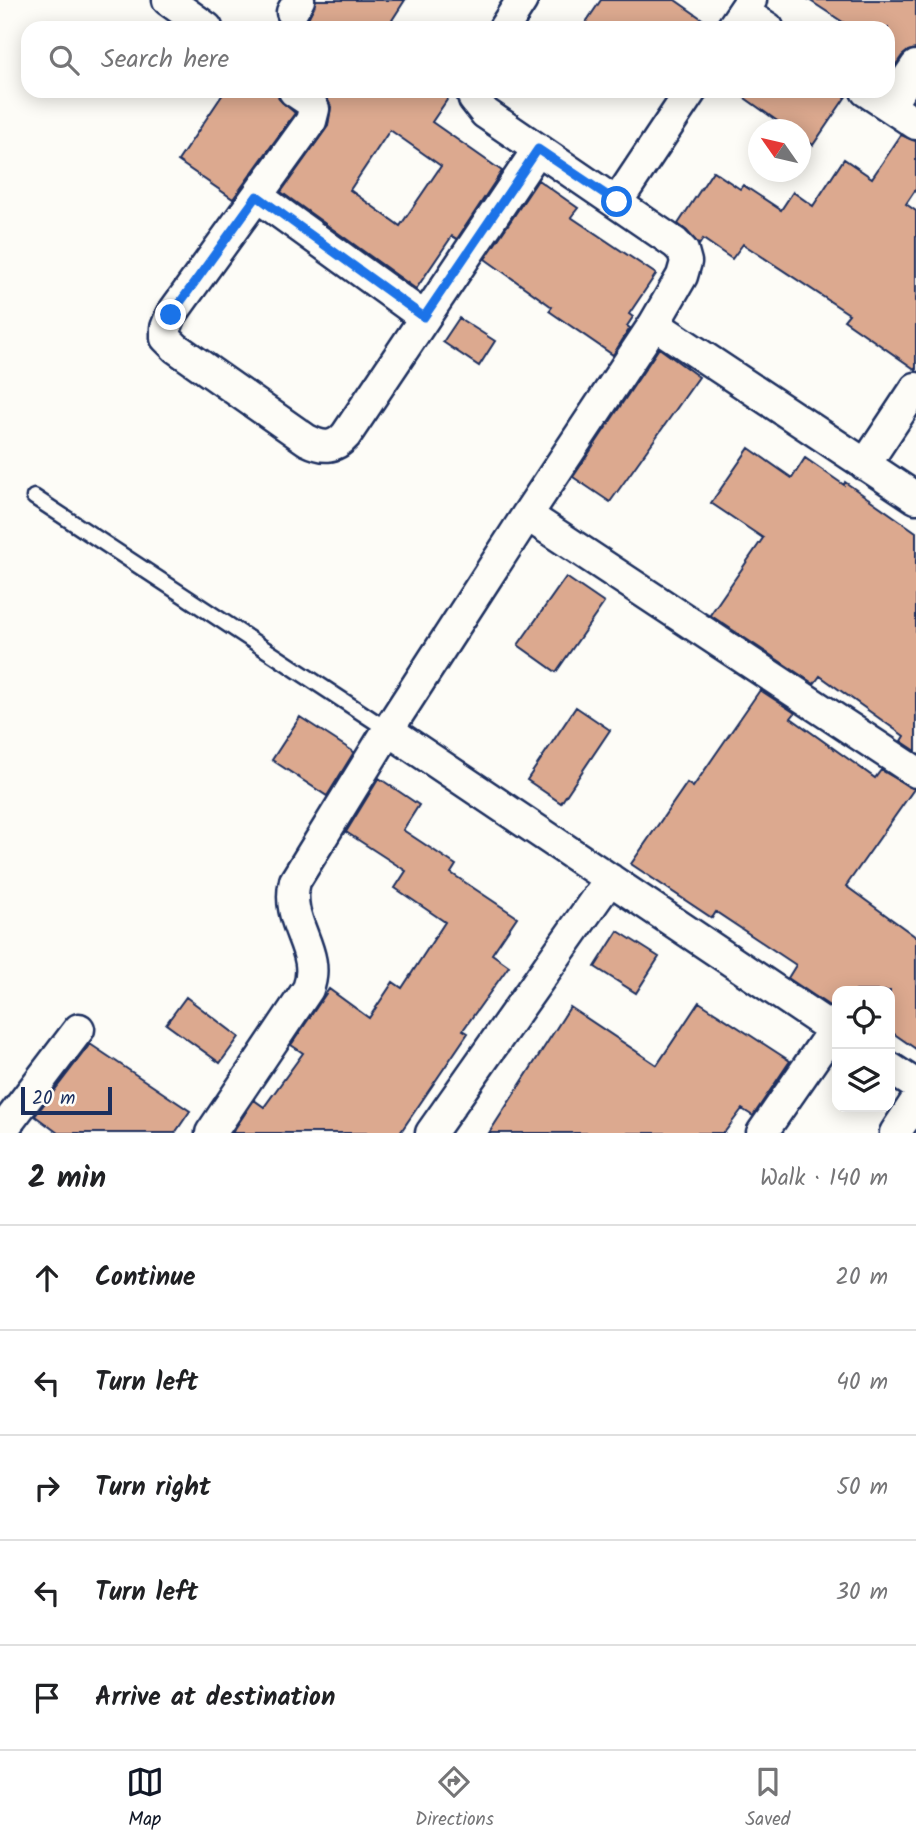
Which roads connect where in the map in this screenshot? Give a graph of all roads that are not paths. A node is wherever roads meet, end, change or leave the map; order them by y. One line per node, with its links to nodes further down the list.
1 (168, 0): 3 (street)
2 (522, 0): 4 (street)
3 (197, 21)
4 (508, 21)
5 (916, 66): 6 (street)
6 (895, 83)
7 (305, 98): 13 (street)
8 (474, 98): 12 (street)
9 (686, 98): 14 (street)
10 (877, 98): 11 (street)
11 (916, 124)
12 (538, 149): 14 (street); 15 (street)
13 (257, 196): 15 (street); 15 (street)
14 (617, 202): 16 (street)
15 (424, 317)
16 (654, 324): 18 (street); 21 (street)
17 (916, 388): 18 (street)
18 (865, 466): 20 (street)
19 (34, 497): 22 (lane)
20 (916, 498)
21 (527, 514): 22 (street); 23 (street)
22 (388, 730): 24 (street); 32 (street)
23 (916, 772)
24 (610, 879): 26 (street); 33 (street)
25 (79, 1029): 31 (street)
26 (832, 1029)
27 (832, 1035): 34 (street)
28 (895, 1071): 29 (street)
29 (916, 1085)
30 (916, 1101): 35 (street)
31 (0, 1133)
32 (211, 1133)
33 (431, 1133)
34 (762, 1133)
35 (895, 1133)

